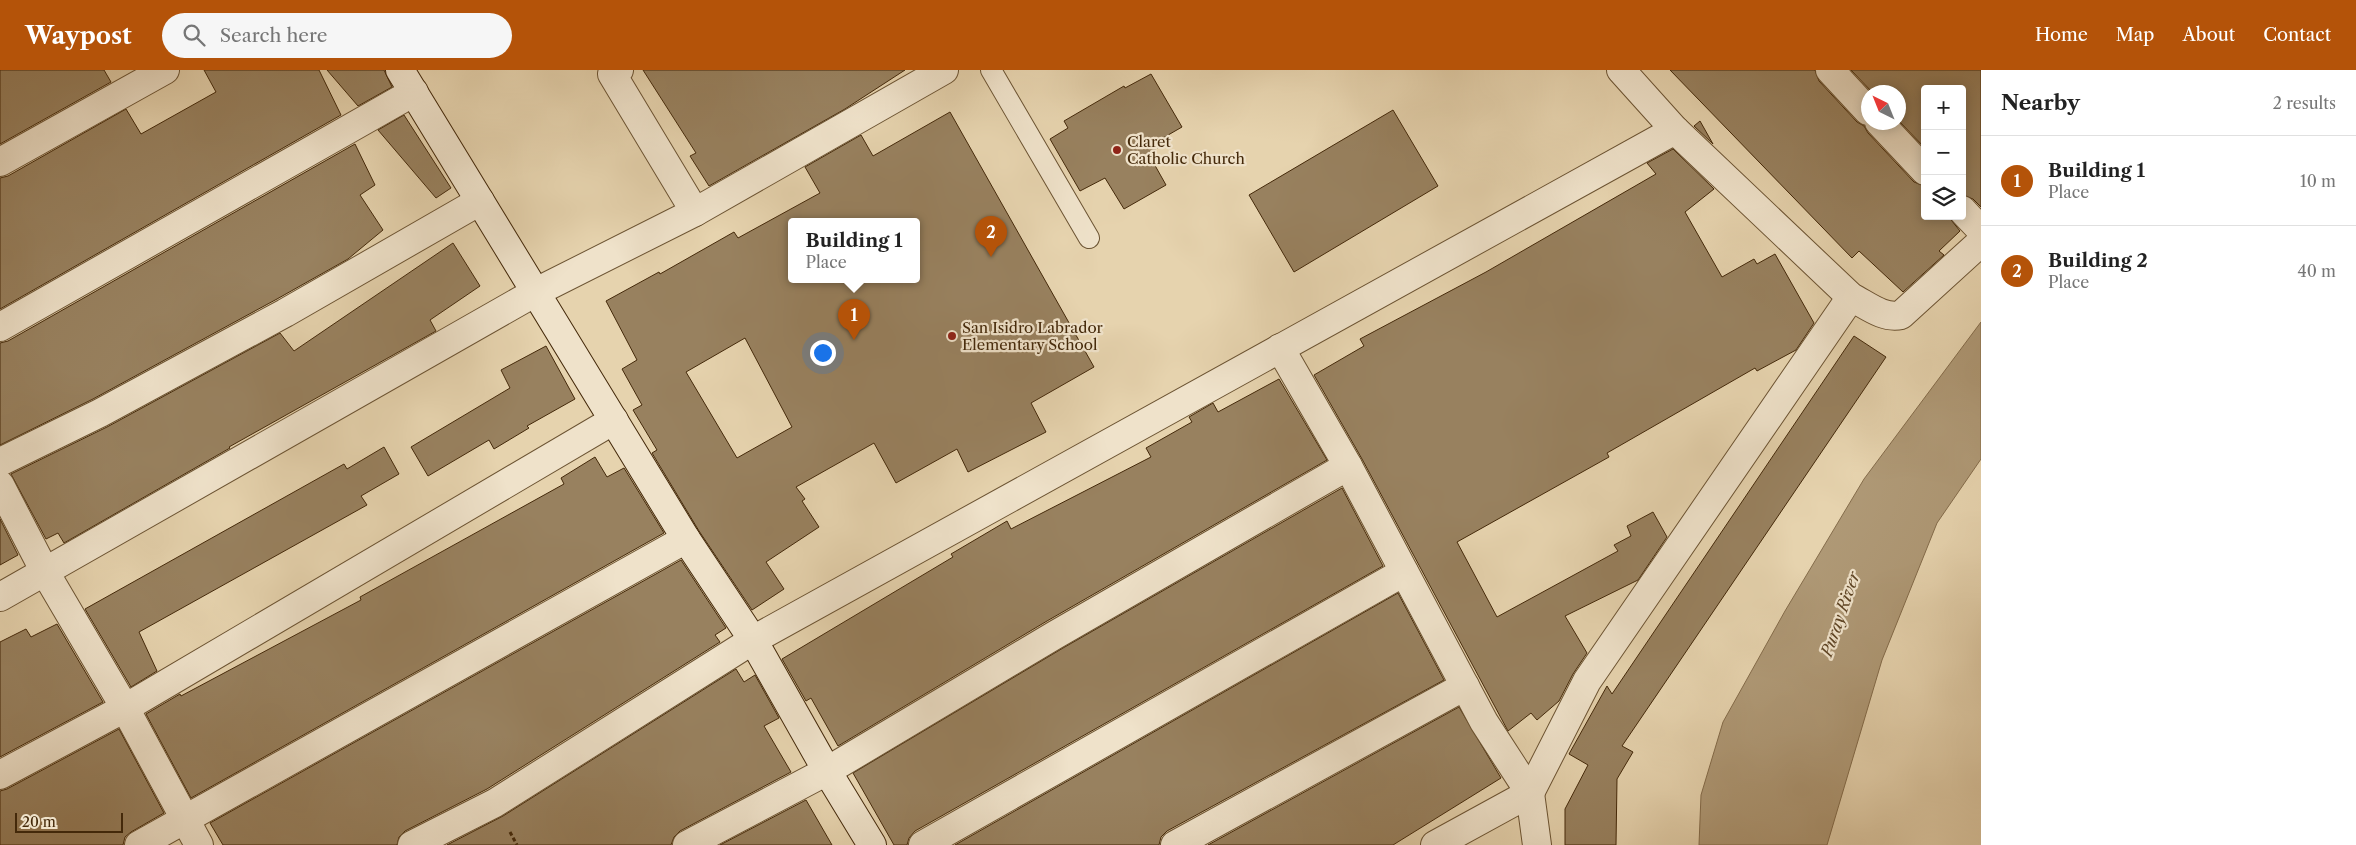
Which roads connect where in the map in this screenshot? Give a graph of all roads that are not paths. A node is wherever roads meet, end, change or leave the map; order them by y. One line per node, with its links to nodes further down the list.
1 (165, 70): 11 (street)
2 (944, 70): 14 (street)
3 (991, 70): 17 (lane)
4 (1621, 70): 9 (street)
5 (1830, 70): 8 (street)
6 (613, 71): 14 (street)
7 (407, 81): 13 (street); 21 (street)
8 (1861, 103)
9 (1675, 130): 20 (street); 22 (street)
10 (1887, 130): 12 (street)
11 (0, 162)
12 (1921, 166)
13 (480, 201): 19 (street); 24 (street)
14 (695, 212): 19 (street)
15 (1966, 214): 16 (street)
16 (1981, 230)
17 (1089, 238)
18 (1981, 242): 20 (street)
19 (534, 293): 23 (street); 28 (street)
20 (1851, 297): 36 (street)
21 (0, 327)
22 (1280, 348): 25 (street); 31 (street)
23 (614, 420): 27 (street); 33 (street)
24 (0, 462)
25 (1348, 466): 29 (street); 34 (street)
26 (0, 486): 28 (street)
27 (686, 539): 31 (street); 37 (street)
28 (45, 572): 30 (street); 33 (street)
29 (1404, 572): 32 (street); 43 (street)
30 (0, 596)
31 (753, 640): 34 (street); 40 (street)
32 (1465, 686): 36 (street); 44 (street)
33 (125, 708): 35 (street); 37 (street)
34 (827, 771): 41 (street); 42 (street)
35 (0, 775)
36 (1530, 793): 45 (street); 46 (street)
37 (185, 820): 38 (street); 39 (street)
38 (139, 845)
39 (199, 845)
40 (412, 845)
41 (687, 845)
42 (872, 845)
43 (923, 845)
44 (1175, 845)
45 (1435, 845)
46 (1537, 845)

